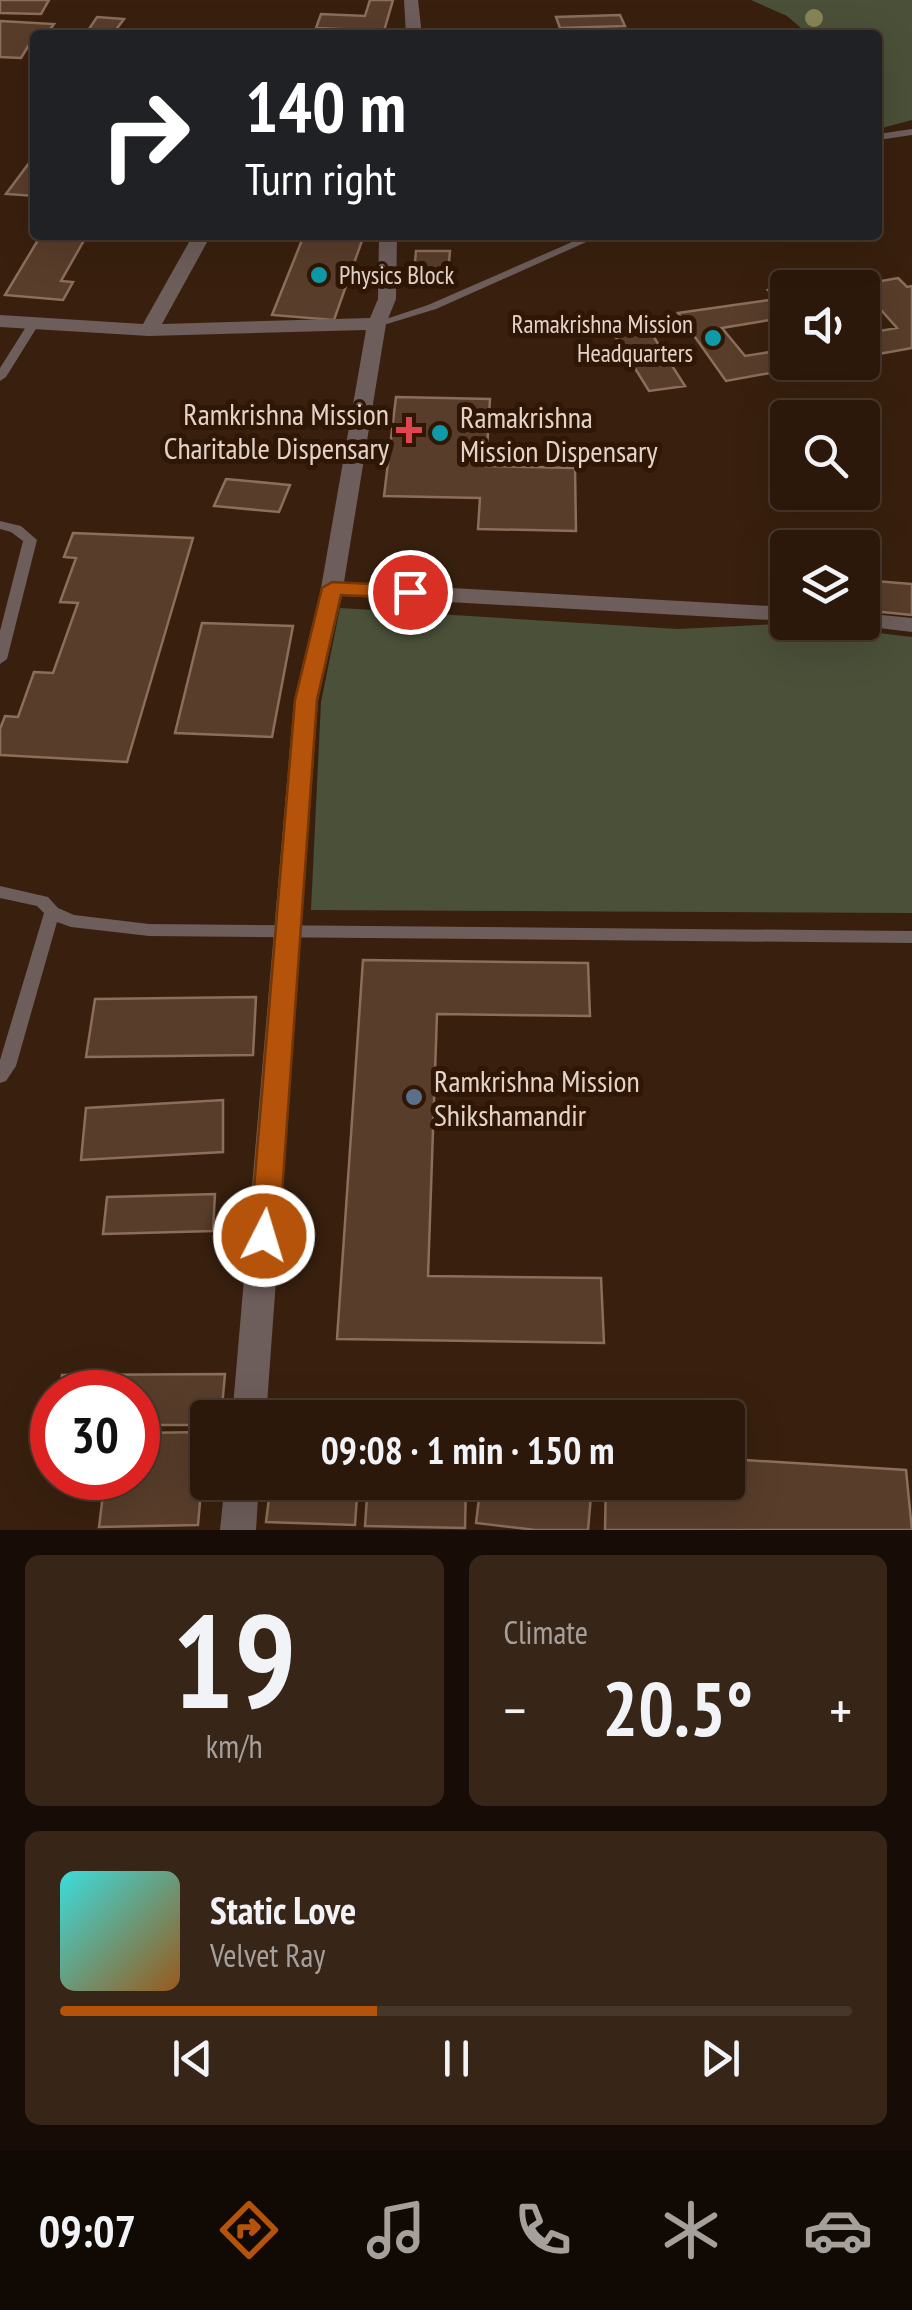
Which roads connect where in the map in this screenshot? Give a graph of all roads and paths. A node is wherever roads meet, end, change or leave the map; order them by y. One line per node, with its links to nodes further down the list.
1 (411, 0): 2 (street)
2 (414, 30)
3 (912, 132): 4 (lane)
4 (882, 137)
5 (199, 240): 11 (street)
6 (388, 240): 10 (street)
7 (586, 240): 10 (lane)
8 (0, 321): 9 (street)
9 (33, 324): 11 (street); 12 (lane)
10 (377, 324): 11 (street); 14 (street)
11 (149, 330)
12 (0, 377)
13 (0, 525): 18 (lane)
14 (332, 588): 15 (street); 21 (street)
15 (770, 613)
16 (880, 621): 17 (street)
17 (912, 624)
18 (0, 659)
19 (0, 892): 20 (lane)
20 (52, 912): 21 (lane); 23 (lane)
21 (288, 932): 22 (lane); 24 (street)
22 (912, 937)
23 (0, 1076)
24 (250, 1400)
25 (240, 1500): 26 (street)
26 (238, 1530)

